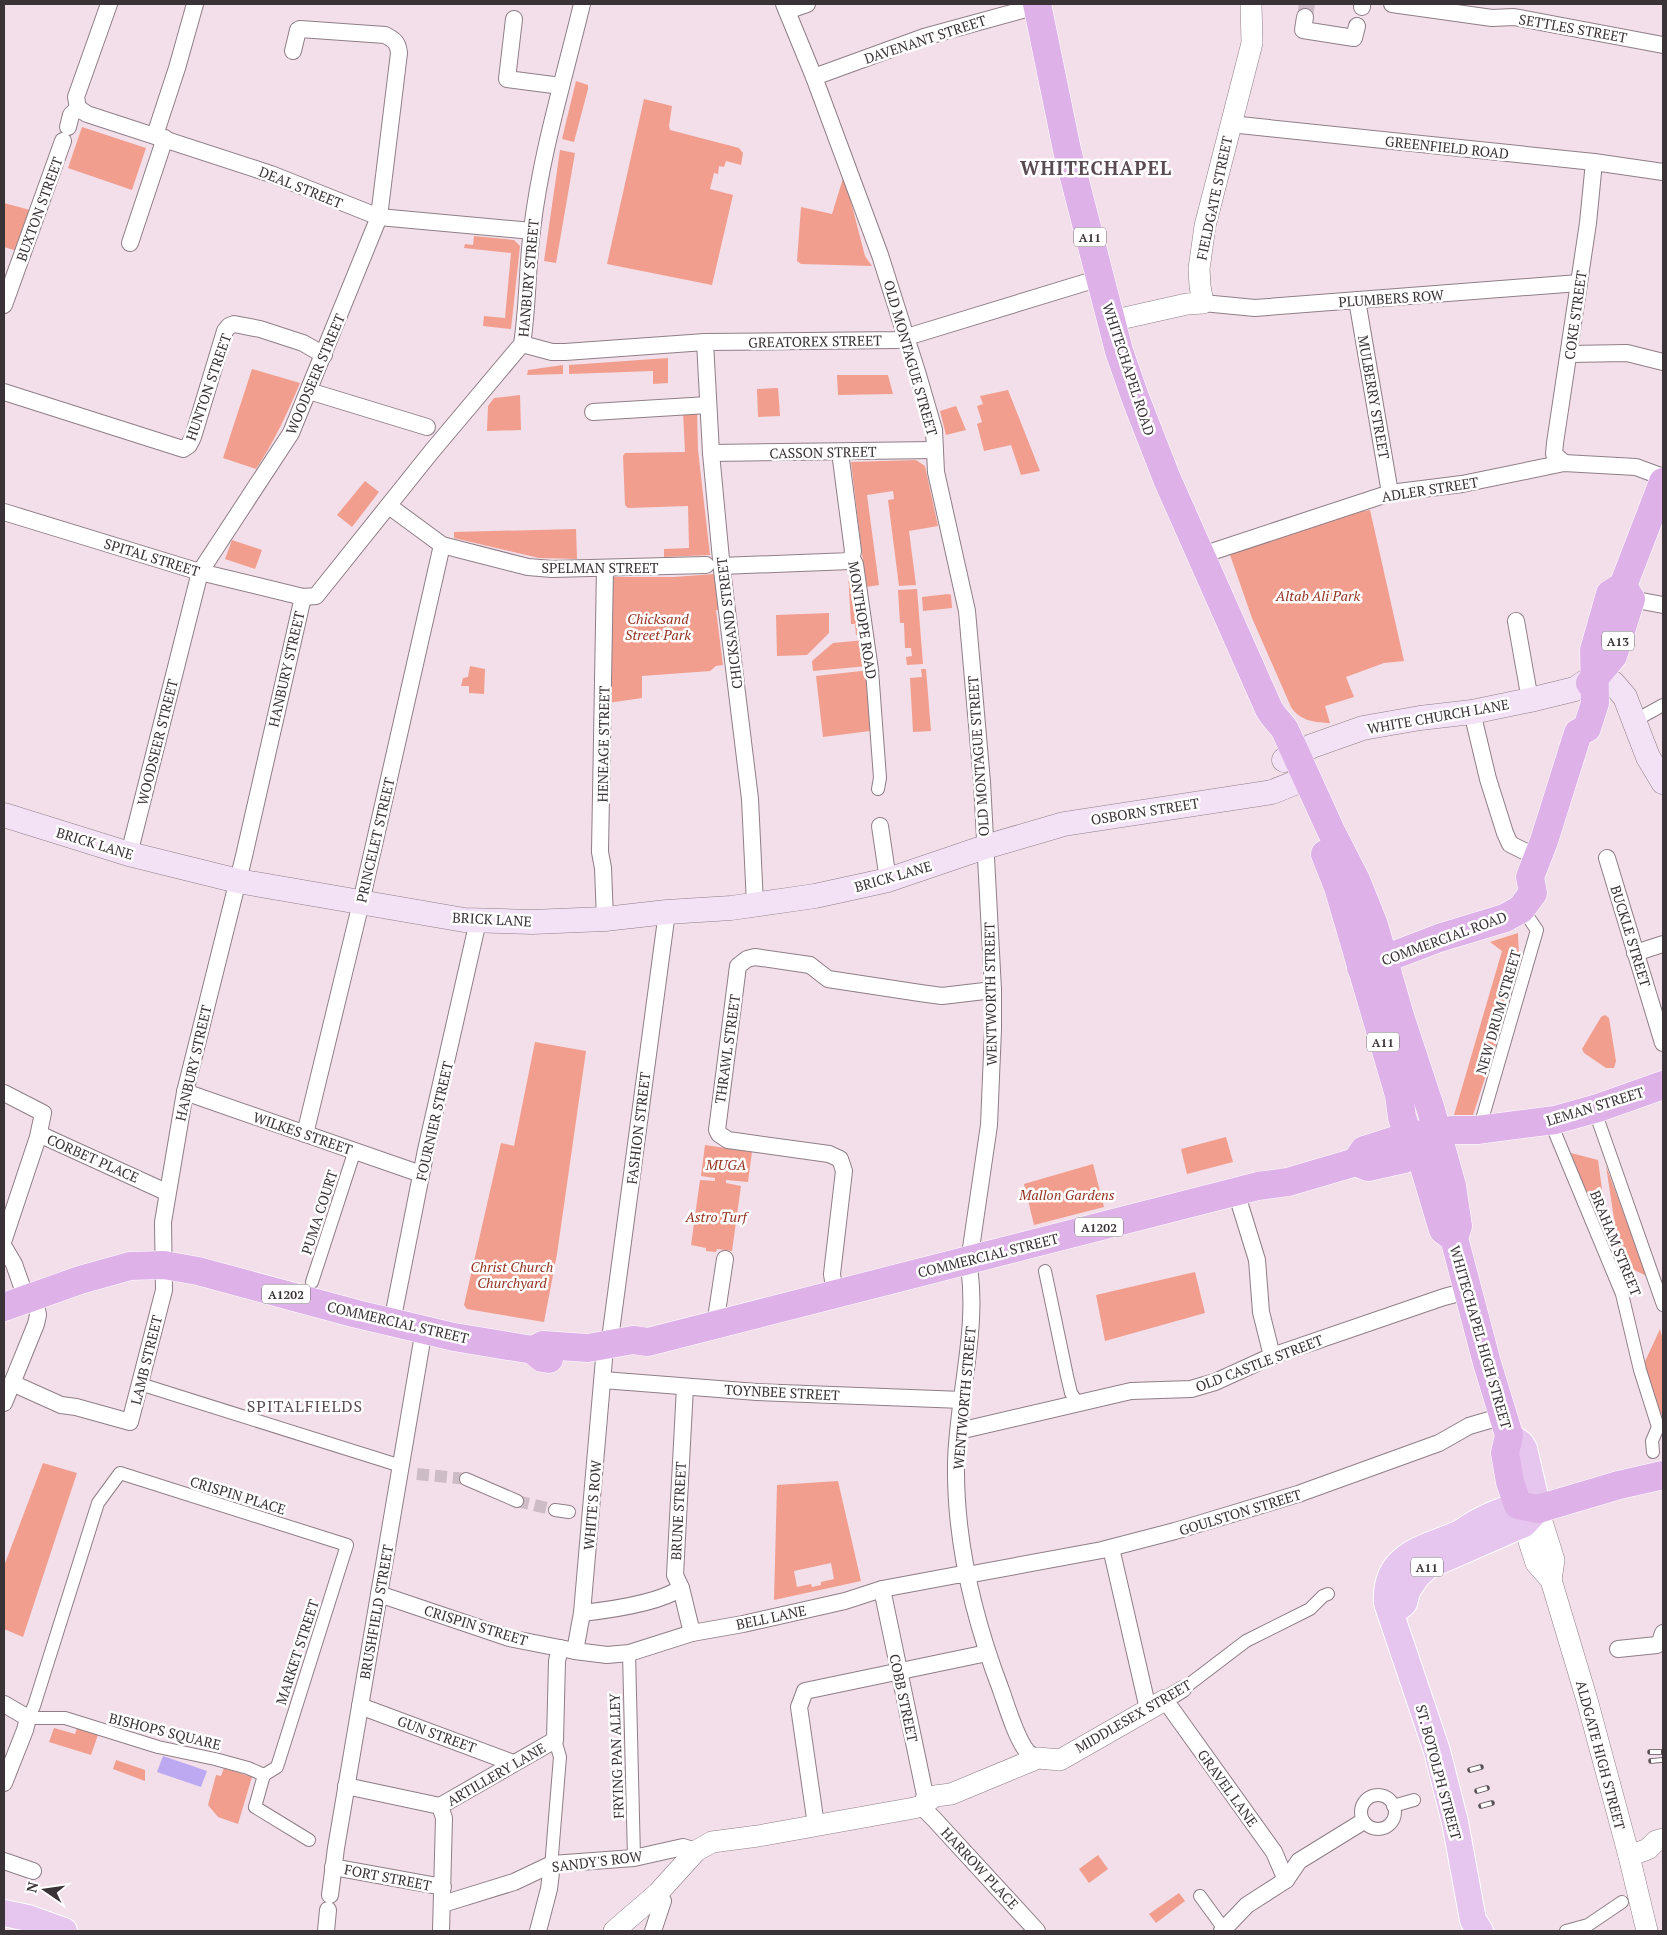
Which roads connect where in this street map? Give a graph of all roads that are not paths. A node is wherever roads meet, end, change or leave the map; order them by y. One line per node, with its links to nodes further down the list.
1 (109, 4): 17 (street, BUXTON STREET)
2 (195, 4): 19 (street)
3 (582, 4): 16 (street, HANBURY STREET)
4 (807, 4): 8 (street)
5 (1252, 4): 18 (street, FIELDGATE STREET)
6 (1392, 4): 9 (street, SETTLES STREET)
7 (1037, 5): 15 (street, DAVENANT STREET); 25 (highway, WHITECHAPEL ROAD / A11)
8 (785, 7): 15 (street, OLD MONTAGUE STREET)
9 (1515, 10): 13 (street, SETTLES STREET)
10 (1305, 17): 12 (street)
11 (514, 19): 16 (street)
12 (1357, 26)
13 (1663, 44)
14 (293, 51): 22 (street, WOODSEER STREET)
15 (814, 77): 31 (street, OLD MONTAGUE STREET)
16 (561, 86): 23 (street, HANBURY STREET)
17 (78, 108): 19 (street, DEAL STREET); 29 (street, BUXTON STREET)
18 (1230, 124): 20 (street, GREENFIELD ROAD); 28 (street, FIELDGATE STREET)
19 (160, 137): 22 (street, DEAL STREET); 24 (street)
20 (1594, 162): 21 (street, GREENFIELD ROAD); 26 (street, COKE STREET)
21 (1663, 172)
22 (379, 218): 23 (street, DEAL STREET); 35 (street, WOODSEER STREET)
23 (532, 231): 33 (street, HANBURY STREET)
24 (130, 242)
25 (1100, 278): 30 (highway, WHITECHAPEL ROAD / A11); 31 (street, GREATOREX STREET)
26 (1580, 283): 27 (street, PLUMBERS ROW); 34 (street, COKE STREET)
27 (1357, 300): 28 (street, PLUMBERS ROW); 48 (street, MULBERRY STREET)
28 (1203, 303): 30 (street)
29 (4, 305)
30 (1111, 321): 52 (highway, WHITECHAPEL ROAD / A11)
31 (907, 338): 32 (street, GREATOREX STREET); 42 (street, OLD MONTAGUE STREET)
32 (705, 342): 33 (street, GREATOREX STREET); 39 (street, CHICKSAND STREET)
33 (522, 344): 49 (street, HANBURY STREET)
34 (1569, 354): 36 (street); 45 (street, COKE STREET)
35 (324, 355): 37 (street, WOODSEER STREET); 38 (street, HUNTON STREET)
36 (1663, 362)
37 (310, 391): 41 (street); 56 (street, WOODSEER STREET)
38 (4, 392)
39 (708, 405): 40 (street); 44 (street, CHICKSAND STREET)
40 (593, 412)
41 (427, 427)
42 (935, 450): 43 (street, CASSON STREET); 71 (street, OLD MONTAGUE STREET)
43 (840, 452): 44 (street, CASSON STREET); 53 (street, MONTHOPE ROAD)
44 (711, 454): 54 (street, CHICKSAND STREET)
45 (1564, 463): 46 (street, ADLER STREET); 48 (street, ADLER STREET)
46 (1663, 477)
47 (1663, 482): 57 (highway, A13)
48 (1390, 493): 52 (street, ADLER STREET)
49 (389, 506): 51 (street, SPELMAN STREET); 58 (street, HANBURY STREET)
50 (4, 512): 56 (street, SPITAL STREET)
51 (442, 545): 55 (street, SPELMAN STREET); 77 (street, PRINCELET STREET)
52 (1202, 555): 66 (highway, WHITECHAPEL ROAD / A11)
53 (853, 556): 54 (street, SPELMAN STREET); 68 (street, MONTHOPE ROAD)
54 (714, 566): 55 (street, SPELMAN STREET); 78 (street, CHICKSAND STREET)
55 (605, 568): 81 (street, HENEAGE STREET)
56 (200, 572): 58 (street, SPITAL STREET); 72 (street, WOODSEER STREET)
57 (1627, 592): 59 (street); 61 (highway, A13)
58 (303, 597): 76 (street, HANBURY STREET)
59 (1663, 605)
60 (1516, 621): 62 (street)
61 (1594, 676): 62 (main road, WHITE CHURCH LANE); 65 (main road); 74 (highway, A13)
62 (1530, 700): 64 (main road, WHITE CHURCH LANE)
63 (1663, 705): 65 (street)
64 (1472, 712): 66 (main road, WHITE CHURCH LANE); 74 (street)
65 (1634, 721): 67 (main road)
66 (1295, 769): 71 (main road, OSBORN STREET); 85 (highway, WHITECHAPEL HIGH STREET / A11)
67 (1663, 782)
68 (878, 789)
69 (4, 815): 72 (main road, BRICK LANE)
70 (880, 826): 75 (street)
71 (985, 847): 75 (main road, BRICK LANE); 86 (street, WENTWORTH STREET)
72 (129, 854): 76 (main road, BRICK LANE)
73 (1607, 858): 84 (street, BUCKLE STREET)
74 (1534, 866): 85 (highway, COMMERCIAL ROAD)
75 (888, 880): 78 (main road, BRICK LANE)
76 (238, 881): 77 (main road, BRICK LANE); 89 (street, HANBURY STREET)
77 (361, 903): 82 (main road, BRICK LANE); 94 (street, PRINCELET STREET)
78 (754, 904): 79 (main road, BRICK LANE)
79 (667, 912): 81 (main road, BRICK LANE); 117 (street, FASHION STREET)
80 (1526, 914): 91 (street, NEW DRUM STREET)
81 (605, 919): 82 (main road, BRICK LANE)
82 (478, 920): 98 (street, FOURNIER STREET)
83 (1663, 944): 84 (street)
84 (1635, 952): 87 (street, BUCKLE STREET)
85 (1371, 958): 96 (highway, WHITECHAPEL HIGH STREET / A11); 96 (highway, WHITECHAPEL HIGH STREET / A11)
86 (993, 990): 105 (street, WENTWORTH STREET); 110 (street, THRAWL STREET)
87 (1663, 1042)
88 (1663, 1085): 96 (highway, LEMAN STREET / A1202)
89 (185, 1092): 94 (street, WILKES STREET); 99 (street, HANBURY STREET)
90 (4, 1093): 93 (street)
91 (1484, 1120)
92 (1598, 1120): 112 (street, BRAHAM STREET)
93 (39, 1134): 99 (street, CORBET PLACE); 102 (street, CORBET PLACE)
94 (305, 1134): 97 (street, WILKES STREET)
95 (1555, 1134): 126 (street, BRAHAM STREET)
96 (1418, 1143): 100 (highway, COMMERCIAL STREET / A1202); 101 (highway); 101 (highway, WHITECHAPEL HIGH STREET / A11)
97 (355, 1150): 98 (street, WILKES STREET); 108 (street, PUMA COURT)
98 (421, 1174): 113 (street, FOURNIER STREET)
99 (166, 1192): 106 (street, HANBURY STREET)
100 (1236, 1192): 105 (highway, COMMERCIAL STREET / A1202); 116 (street)
101 (1446, 1229): 109 (highway, WHITECHAPEL HIGH STREET / A11)
102 (4, 1239)
103 (4, 1247): 111 (street)
104 (725, 1259): 114 (street)
105 (971, 1260): 110 (highway, COMMERCIAL STREET / A1202); 121 (street, WENTWORTH STREET)
106 (164, 1265): 111 (highway, COMMERCIAL STREET / A1202); 113 (highway, COMMERCIAL STREET / A1202); 119 (street, LAMB STREET)
107 (1045, 1271): 122 (street)
108 (312, 1282)
109 (1467, 1291): 116 (street, OLD CASTLE STREET); 124 (highway, WHITECHAPEL HIGH STREET / A11)
110 (835, 1294): 114 (highway, COMMERCIAL STREET / A1202)
111 (21, 1300): 118 (street)
112 (1663, 1305)
113 (392, 1322): 115 (highway, COMMERCIAL STREET / A1202)
114 (715, 1325): 117 (highway, COMMERCIAL STREET / A1202)
115 (424, 1329): 117 (highway, COMMERCIAL STREET / A1202); 127 (street, BRUSHFIELD STREET)
116 (1272, 1356): 122 (street, OLD CASTLE STREET)
117 (606, 1361): 120 (street, TOYNBEE STREET); 140 (street, WHITE'S ROW)
118 (12, 1383): 119 (street, LAMB STREET); 123 (street)
119 (140, 1384): 127 (street)
120 (685, 1387): 121 (street, TOYNBEE STREET); 136 (street, BRUNE STREET)
121 (962, 1400): 125 (street, WENTWORTH STREET)
122 (1077, 1402): 125 (street, OLD CASTLE STREET)
123 (4, 1403)
124 (1506, 1425): 132 (highway, WHITECHAPEL HIGH STREET / A11); 134 (street, GOULSTON STREET)
125 (958, 1431): 135 (street, WENTWORTH STREET)
126 (1658, 1464): 132 (highway)
127 (401, 1466): 138 (street, BRUSHFIELD STREET)
128 (466, 1480): 129 (street)
129 (518, 1501)
130 (555, 1510): 131 (street)
131 (569, 1512)
132 (1527, 1513): 167 (street, ALDGATE HIGH STREET); 180 (main road, ST. BOTOLPH STREET / A11)
133 (347, 1545): 152 (street, CRISPIN PLACE); 156 (street, MARKET STREET)
134 (1111, 1548): 135 (street, GOULSTON STREET); 150 (street)
135 (967, 1576): 137 (street, BELL LANE); 146 (street, WENTWORTH STREET)
136 (680, 1588): 140 (street); 141 (street, BRUNE STREET)
137 (882, 1589): 141 (street, BELL LANE); 147 (street, COBB STREET)
138 (379, 1594): 143 (street, CRISPIN STREET); 151 (street, BRUSHFIELD STREET)
139 (1328, 1594): 148 (street, MIDDLESEX STREET)
140 (582, 1613): 143 (street, WHITE'S ROW)
141 (692, 1633): 145 (street, BELL LANE)
142 (1663, 1633): 144 (street)
143 (567, 1649): 145 (street, BELL LANE); 153 (street, ARTILLERY LANE)
144 (1618, 1649)
145 (629, 1652): 169 (street, FRYING PAN ALLEY)
146 (987, 1652): 147 (street); 154 (street, WENTWORTH STREET)
147 (899, 1671): 161 (street, COBB STREET); 164 (street)
148 (1183, 1689): 150 (street, MIDDLESEX STREET)
149 (4, 1704): 152 (street)
150 (1156, 1705): 154 (street, MIDDLESEX STREET); 174 (street, GRAVEL LANE)
151 (360, 1706): 155 (street, GUN STREET); 158 (street, BRUSHFIELD STREET)
152 (28, 1718): 156 (street, BISHOPS SQUARE); 157 (street)
153 (555, 1740): 155 (street, ARTILLERY LANE); 171 (street)
154 (1038, 1758): 161 (street, MIDDLESEX STREET)
155 (513, 1763): 160 (street, ARTILLERY LANE)
156 (264, 1775): 165 (street)
157 (4, 1783)
158 (346, 1786): 160 (street); 172 (street, BRUSHFIELD STREET)
159 (1414, 1800): 162 (street)
160 (440, 1806): 176 (street, ARTILLERY LANE)
161 (921, 1806): 164 (street, MIDDLESEX STREET); 188 (street, HARROW PLACE)
162 (1393, 1806): 163 (street); 163 (street)
163 (1361, 1822): 174 (street)
164 (816, 1825): 168 (street, MIDDLESEX STREET)
165 (309, 1840)
166 (1659, 1840): 167 (street)
167 (1627, 1848): 190 (street, ALDGATE HIGH STREET)
168 (696, 1851): 169 (street, SANDY'S ROW); 175 (street, MIDDLESEX STREET)
169 (634, 1858): 171 (street, SANDY'S ROW)
170 (4, 1861): 173 (street)
171 (552, 1864): 176 (street, SANDY'S ROW); 185 (street)
172 (333, 1866): 176 (street, FORT STREET); 183 (street, BRUSHFIELD STREET)
173 (34, 1871)
174 (1286, 1880): 181 (street)
175 (658, 1893): 186 (street, MIDDLESEX STREET); 187 (street)
176 (443, 1894): 184 (street, ARTILLERY LANE)
177 (1200, 1896): 181 (street)
178 (1622, 1902): 189 (street)
179 (4, 1912): 182 (main road)
180 (1474, 1927)
181 (1227, 1929)
182 (64, 1931)
183 (326, 1931)
184 (442, 1931)
185 (538, 1931)
186 (614, 1931)
187 (654, 1931)
188 (1037, 1931)
189 (1566, 1931)
190 (1646, 1931)

